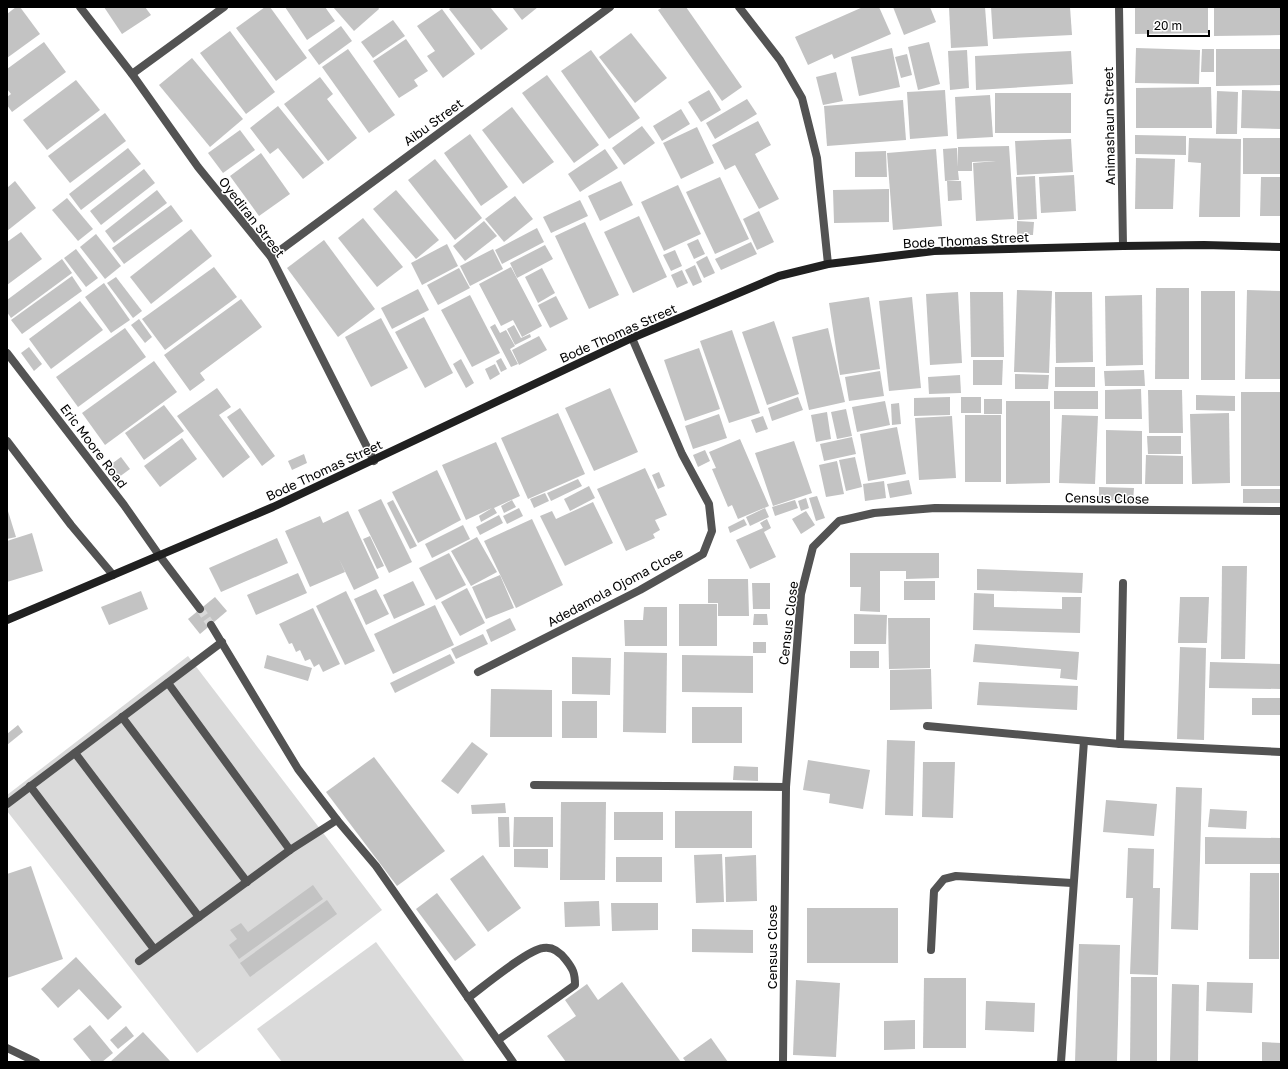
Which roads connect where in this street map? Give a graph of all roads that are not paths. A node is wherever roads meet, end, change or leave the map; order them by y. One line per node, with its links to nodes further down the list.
1 (80, 7): 6 (street, Oyediran Street)
2 (224, 7): 6 (street)
3 (610, 7): 9 (street, Aibu Street)
4 (739, 7): 10 (street)
5 (1119, 7): 7 (street, Animashaun Street)
6 (132, 74): 9 (street, Oyediran Street)
7 (1123, 246): 8 (main road, Bode Thomas Street); 10 (main road, Bode Thomas Street)
8 (1281, 247)
9 (271, 257): 14 (street, Oyediran Street)
10 (828, 264): 11 (main road, Bode Thomas Street)
11 (632, 338): 14 (main road, Bode Thomas Street); 23 (street, Adedamola Ojoma Close)
12 (7, 353): 16 (street, Eric Moore Road)
13 (7, 441): 17 (street)
14 (374, 461): 16 (main road, Bode Thomas Street)
15 (1281, 511): 33 (street, Census Close)
16 (159, 554): 17 (main road, Bode Thomas Street); 19 (street, Eric Moore Road)
17 (113, 575): 20 (main road, Bode Thomas Street)
18 (1123, 583): 28 (street)
19 (200, 609)
20 (7, 620)
21 (211, 625): 22 (street)
22 (222, 642): 24 (street); 35 (street)
23 (478, 672)
24 (168, 683): 25 (street); 36 (street)
25 (122, 717): 30 (street); 37 (street)
26 (927, 726): 27 (street)
27 (1084, 741): 28 (street); 38 (street)
28 (1120, 744): 29 (street)
29 (1281, 752)
30 (75, 753): 32 (street); 39 (street)
31 (534, 785): 33 (street)
32 (30, 786): 34 (street); 40 (street)
33 (786, 787): 48 (street, Census Close)
34 (7, 804)
35 (336, 820): 36 (street); 43 (street)
36 (290, 850): 37 (street)
37 (247, 882): 39 (street)
38 (1072, 883): 41 (street); 49 (street)
39 (199, 917): 40 (street)
40 (154, 949): 42 (street)
41 (932, 950)
42 (139, 961)
43 (468, 998): 44 (street); 44 (street)
44 (498, 1040): 47 (street)
45 (7, 1048): 46 (street)
46 (36, 1062)
47 (513, 1062)
48 (783, 1062)
49 (1060, 1062)

